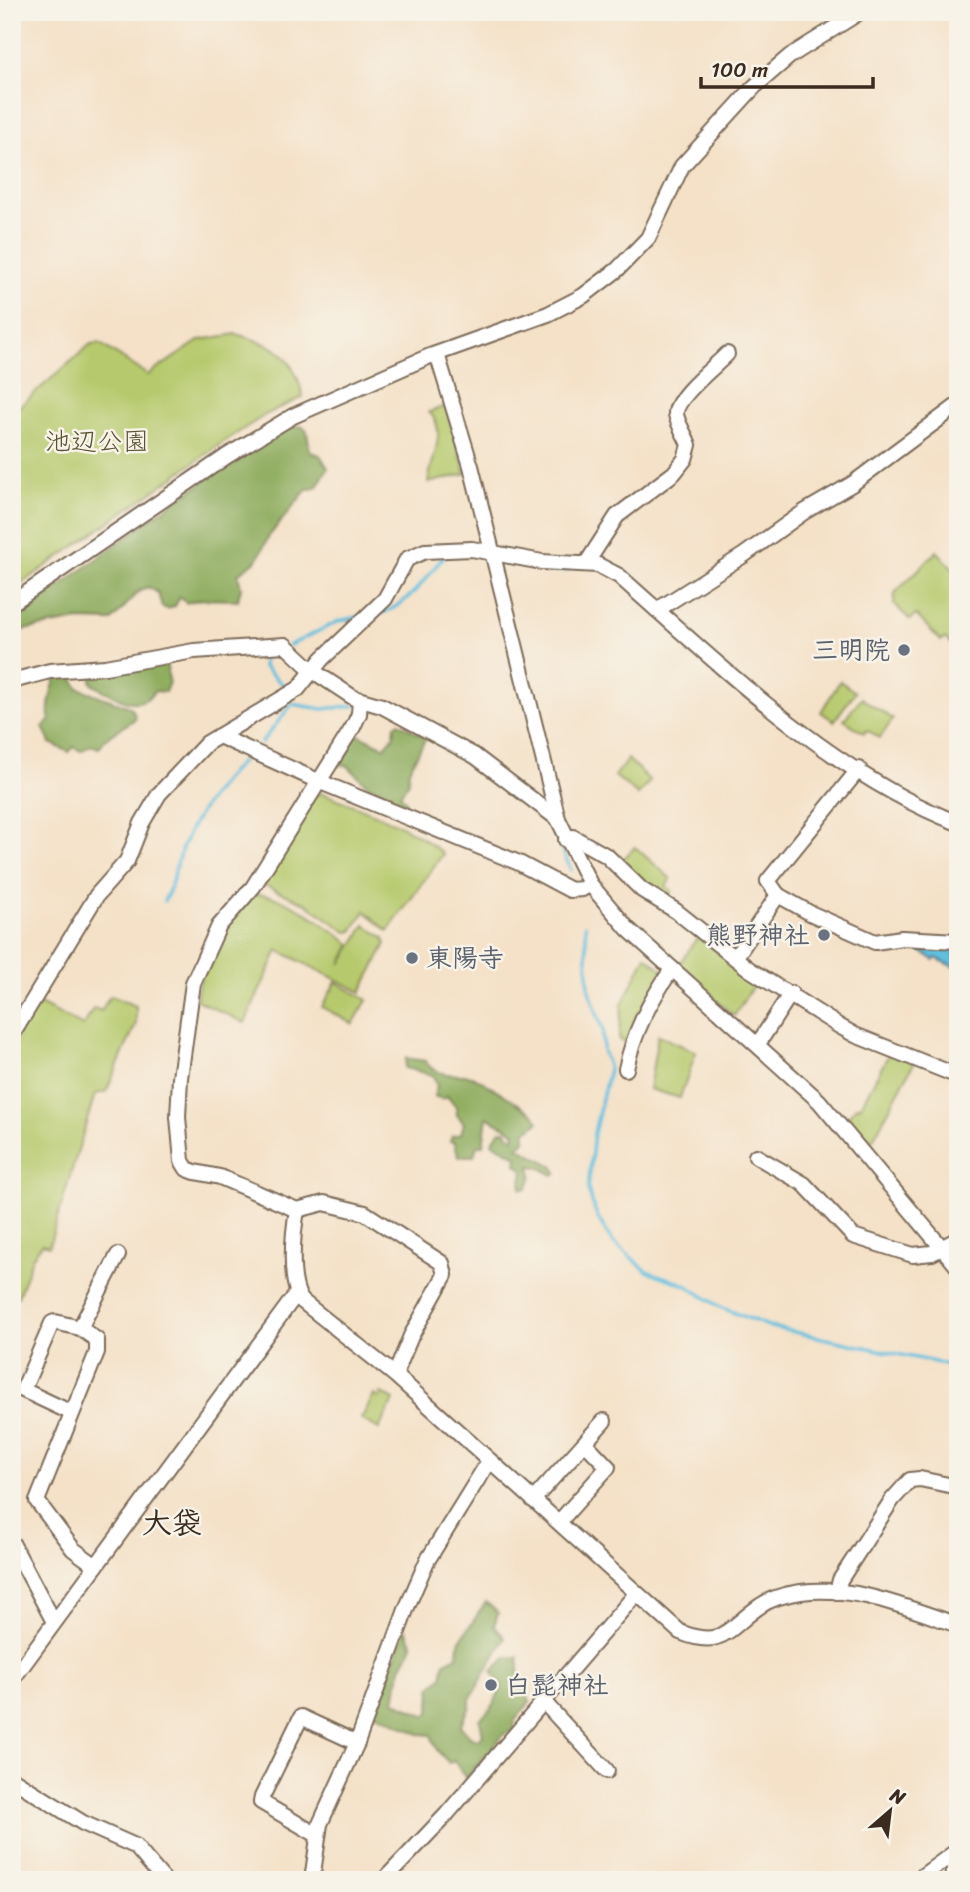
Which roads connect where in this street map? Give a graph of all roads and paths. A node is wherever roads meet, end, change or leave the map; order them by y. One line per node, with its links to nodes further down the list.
1 (860, 12): 2 (street)
2 (437, 354): 5 (street); 7 (street)
3 (727, 354): 6 (street)
4 (958, 405): 8 (street)
5 (494, 558): 6 (street); 9 (street); 15 (street)
6 (586, 564): 8 (street)
7 (12, 603)
8 (656, 610): 13 (street)
9 (313, 671): 10 (street); 11 (street); 12 (street)
10 (12, 681)
11 (360, 700): 14 (street); 15 (street)
12 (219, 736): 14 (street); 24 (street)
13 (859, 769): 16 (street); 19 (street)
14 (318, 781): 18 (street); 29 (street)
15 (558, 819): 17 (street)
16 (958, 823)
17 (566, 840): 18 (street); 21 (street)
18 (590, 884): 22 (street)
19 (778, 895): 20 (street); 21 (street)
20 (958, 941)
21 (735, 958): 23 (street)
22 (672, 969): 25 (street); 26 (street)
23 (791, 993): 25 (street); 27 (street)
24 (12, 1035)
25 (758, 1044): 31 (street)
26 (626, 1069)
27 (958, 1076)
28 (756, 1156): 31 (street)
29 (297, 1210): 34 (street); 36 (street)
30 (958, 1239): 31 (street)
31 (943, 1248): 33 (street)
32 (118, 1255): 35 (street)
33 (958, 1266)
34 (297, 1293): 36 (street); 45 (street)
35 (80, 1328): 37 (street); 37 (street)
36 (395, 1375): 40 (street)
37 (72, 1413): 45 (street)
38 (604, 1421): 39 (street)
39 (585, 1443): 42 (street); 43 (street)
40 (489, 1461): 42 (street); 52 (street)
41 (958, 1487): 46 (street)
42 (533, 1500): 43 (street)
43 (559, 1522): 47 (street)
44 (12, 1543): 48 (street)
45 (96, 1566): 48 (street)
46 (837, 1592): 47 (street); 49 (street)
47 (636, 1594): 51 (street)
48 (54, 1622): 50 (street)
49 (958, 1625)
50 (12, 1680)
51 (542, 1700): 53 (street); 60 (street)
52 (357, 1743): 55 (street); 55 (street)
53 (607, 1770)
54 (12, 1779): 58 (street)
55 (317, 1835): 59 (street)
56 (958, 1850): 61 (street)
57 (958, 1859): 62 (street)
58 (164, 1880)
59 (312, 1880)
60 (384, 1880)
61 (917, 1880)
62 (951, 1880)

